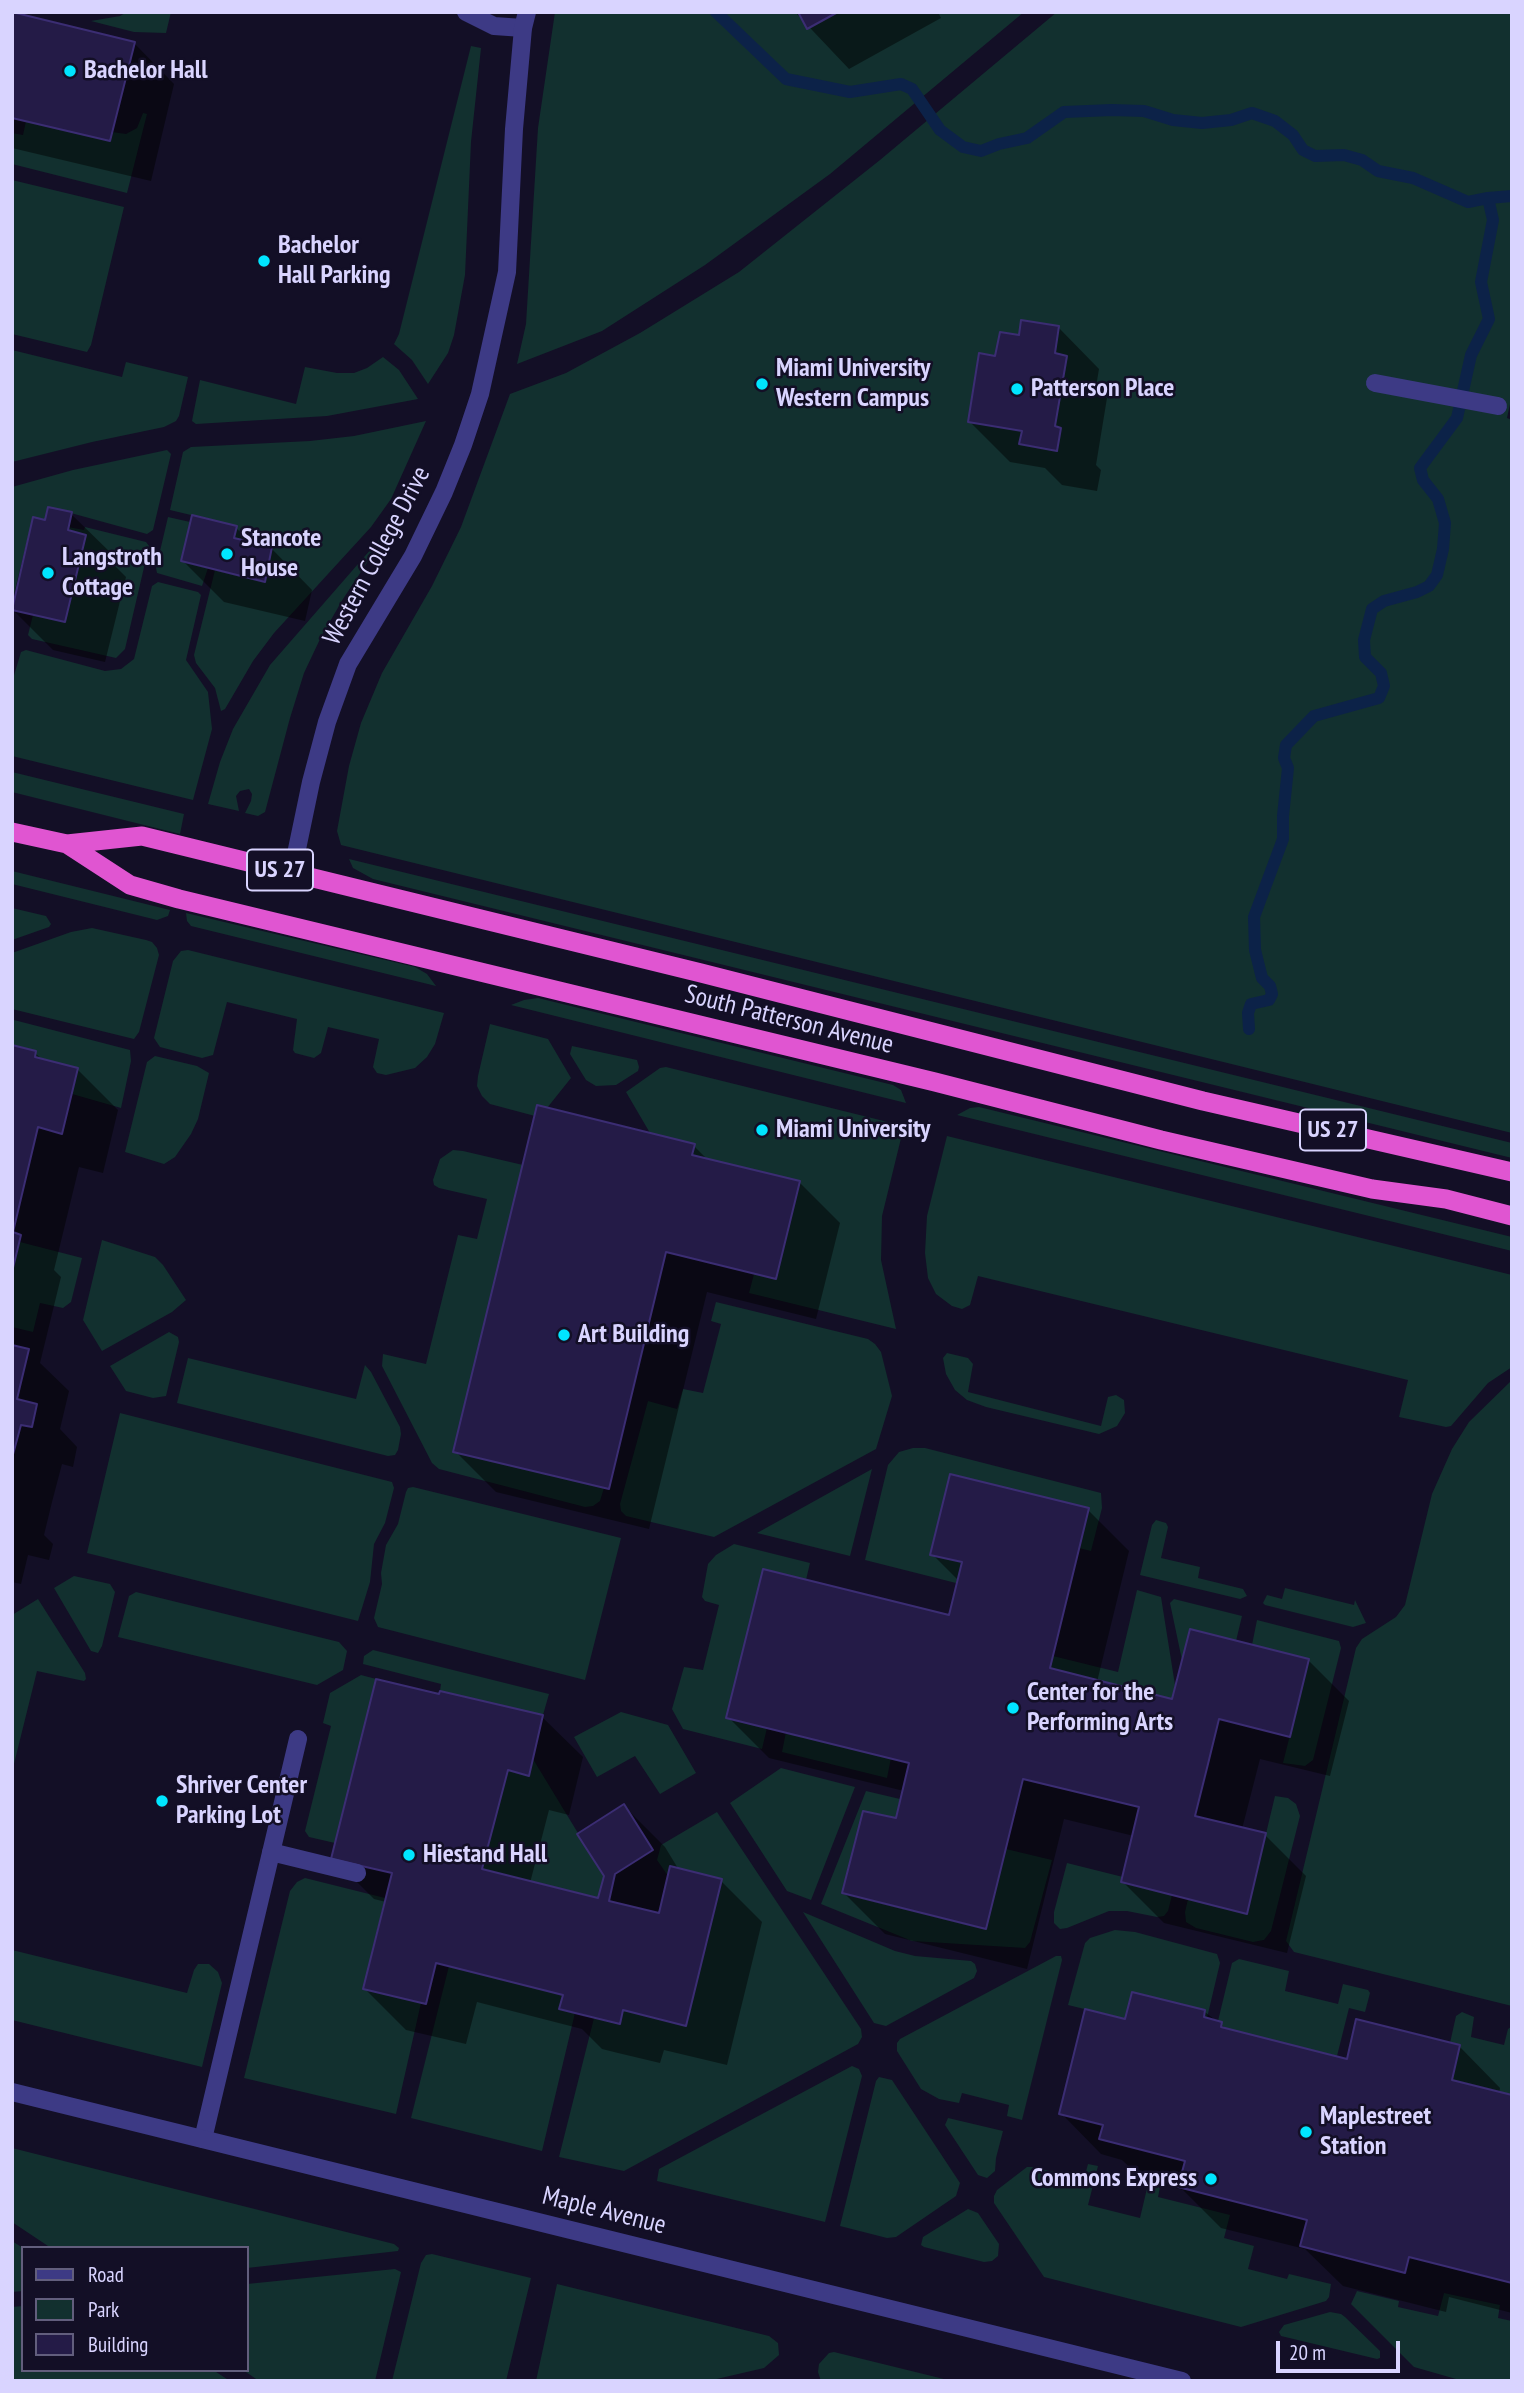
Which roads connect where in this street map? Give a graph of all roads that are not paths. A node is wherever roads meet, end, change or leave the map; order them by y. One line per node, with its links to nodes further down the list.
1 (466, 12): 2 (street)
2 (525, 20): 7 (street, Western College Drive)
3 (1375, 383): 4 (street)
4 (1498, 406)
5 (12, 832): 6 (highway, South Patterson Avenue / US 27)
6 (66, 844): 7 (highway, South Patterson Avenue / US 27); 9 (highway, South Patterson Avenue / US 27)
7 (292, 873): 8 (highway, South Patterson Avenue / US 27)
8 (1512, 1172)
9 (1512, 1216)
10 (298, 1739): 11 (street)
11 (271, 1852): 12 (street); 14 (street)
12 (357, 1873)
13 (12, 2092): 14 (street, Maple Avenue)
14 (203, 2139): 15 (street, Maple Avenue)
15 (1182, 2381)

